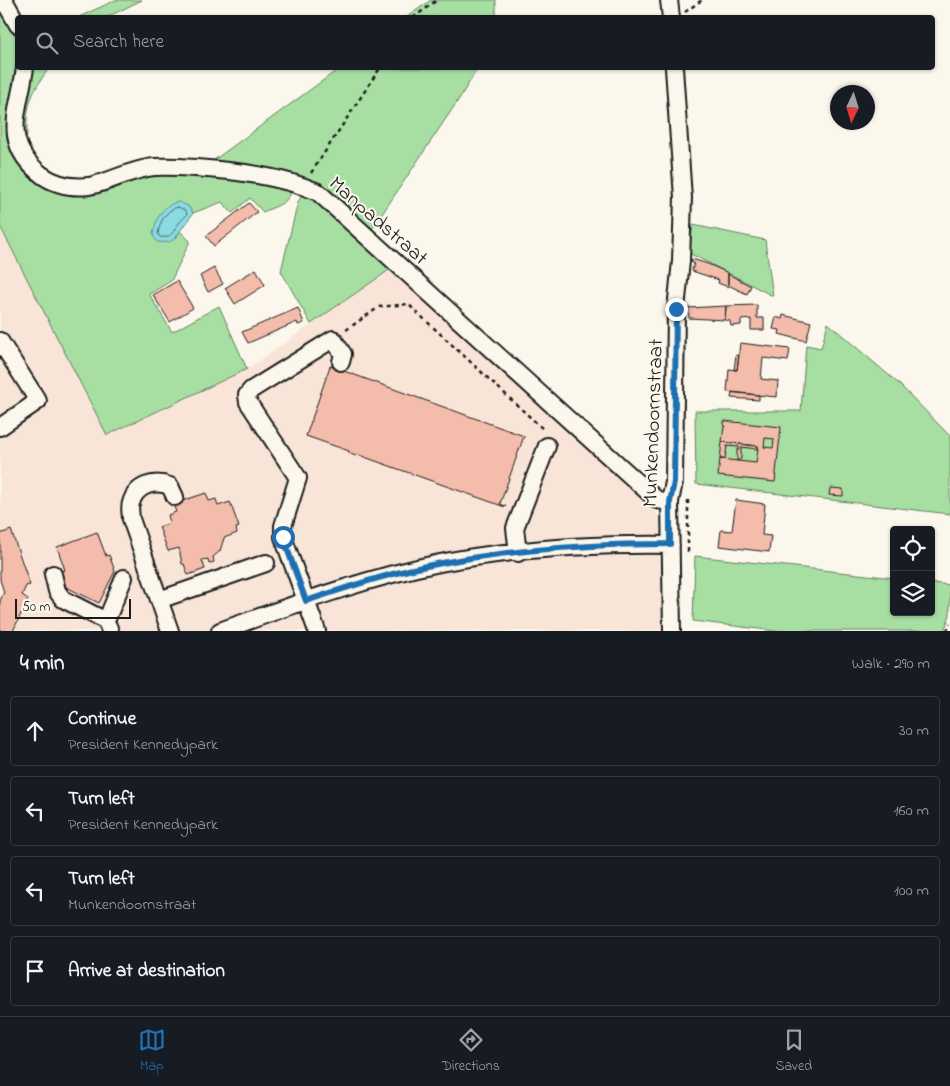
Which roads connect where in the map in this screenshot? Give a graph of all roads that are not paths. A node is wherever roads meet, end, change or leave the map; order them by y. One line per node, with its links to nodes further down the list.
1 (4, 0): 4 (street)
2 (669, 0): 3 (street)
3 (671, 15)
4 (15, 20)
5 (25, 70): 12 (street, Manpadstraat)
6 (674, 70): 12 (street, Munkendoornstraat)
7 (0, 341): 9 (street)
8 (342, 362): 19 (street)
9 (0, 427)
10 (548, 446): 14 (street)
11 (175, 497): 18 (street)
12 (670, 502): 13 (street, Munkendoornstraat)
13 (670, 544): 14 (street); 24 (street, Munkendoornstraat)
14 (518, 553): 19 (street)
15 (266, 563): 18 (street)
16 (53, 574): 20 (street)
17 (124, 578): 20 (street)
18 (159, 600): 21 (street)
19 (306, 601): 22 (street); 23 (street)
20 (108, 626)
21 (170, 631)
22 (220, 631)
23 (317, 631)
24 (672, 631)

